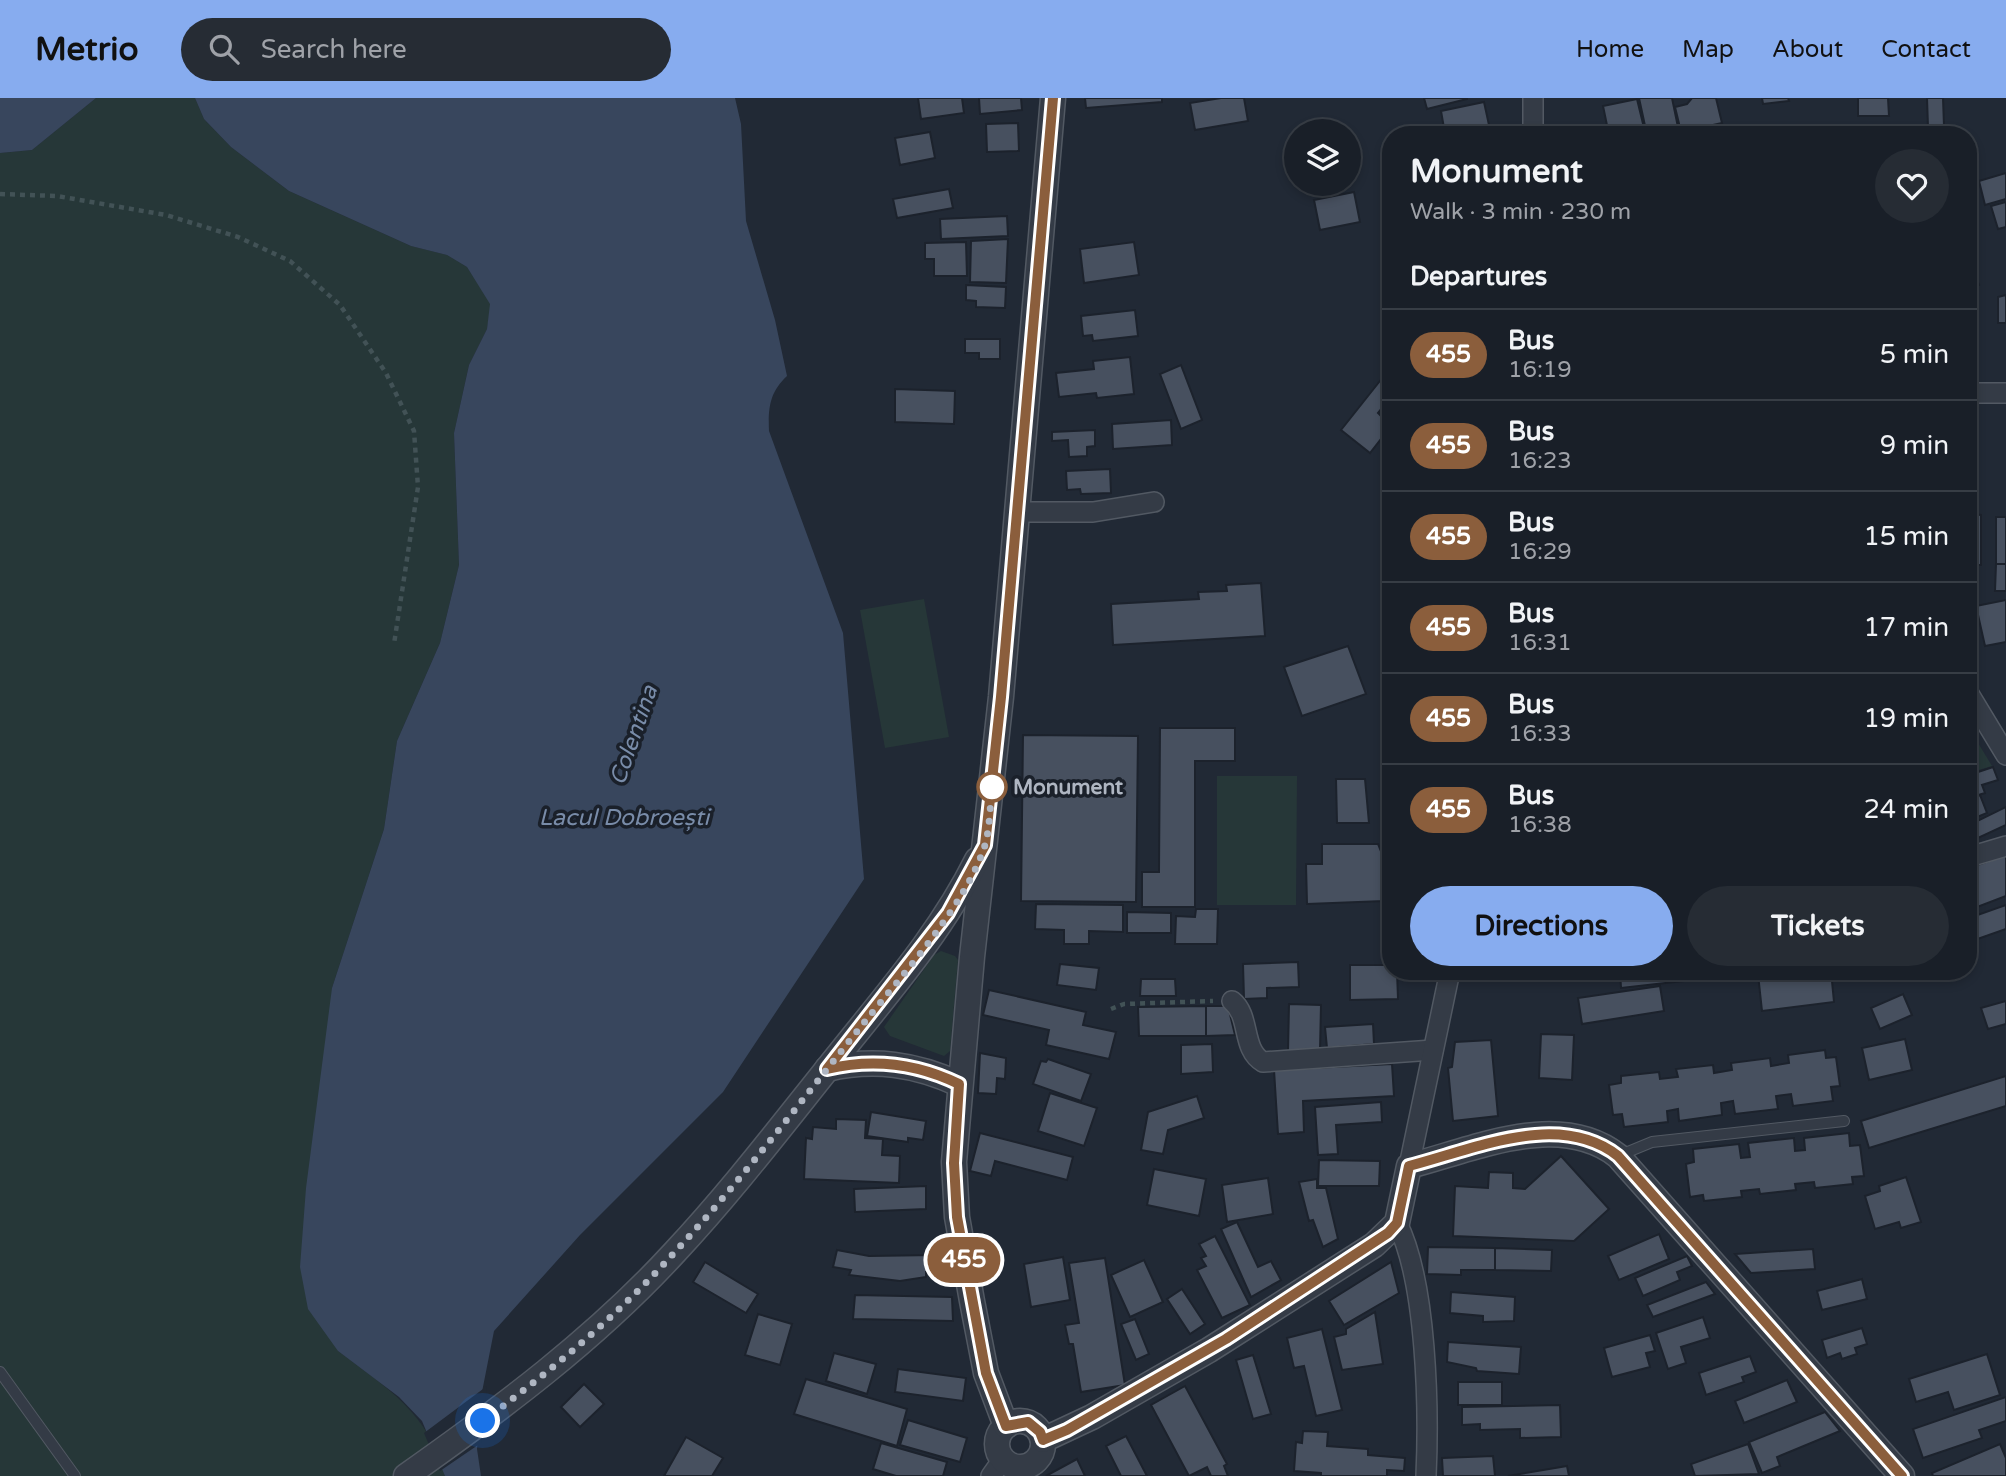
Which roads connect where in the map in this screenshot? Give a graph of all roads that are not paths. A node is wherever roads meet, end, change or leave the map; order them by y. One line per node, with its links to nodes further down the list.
1 (1054, 98): 7 (street)
2 (1533, 98): 3 (street)
3 (1536, 126)
4 (1977, 393): 5 (street)
5 (2006, 393)
6 (1154, 502): 7 (street)
7 (1016, 512): 10 (street)
8 (1977, 707): 9 (street)
9 (2006, 755)
10 (985, 845): 16 (street); 17 (street)
11 (2006, 846): 12 (street)
12 (1977, 855)
13 (1448, 980): 15 (street)
14 (1232, 1001): 15 (street)
15 (1433, 1050): 20 (street)
16 (827, 1069): 17 (street); 27 (street)
17 (959, 1084): 23 (street)
18 (1844, 1121): 19 (lane)
19 (1618, 1156): 20 (street); 29 (street)
20 (1409, 1166): 21 (street)
21 (1397, 1223): 24 (street); 28 (street)
22 (0, 1372): 26 (lane)
23 (1006, 1426): 24 (street); 25 (street)
24 (1043, 1440): 25 (street)
25 (1007, 1469)
26 (75, 1476)
27 (406, 1476)
28 (1426, 1476)
29 (1902, 1476)

